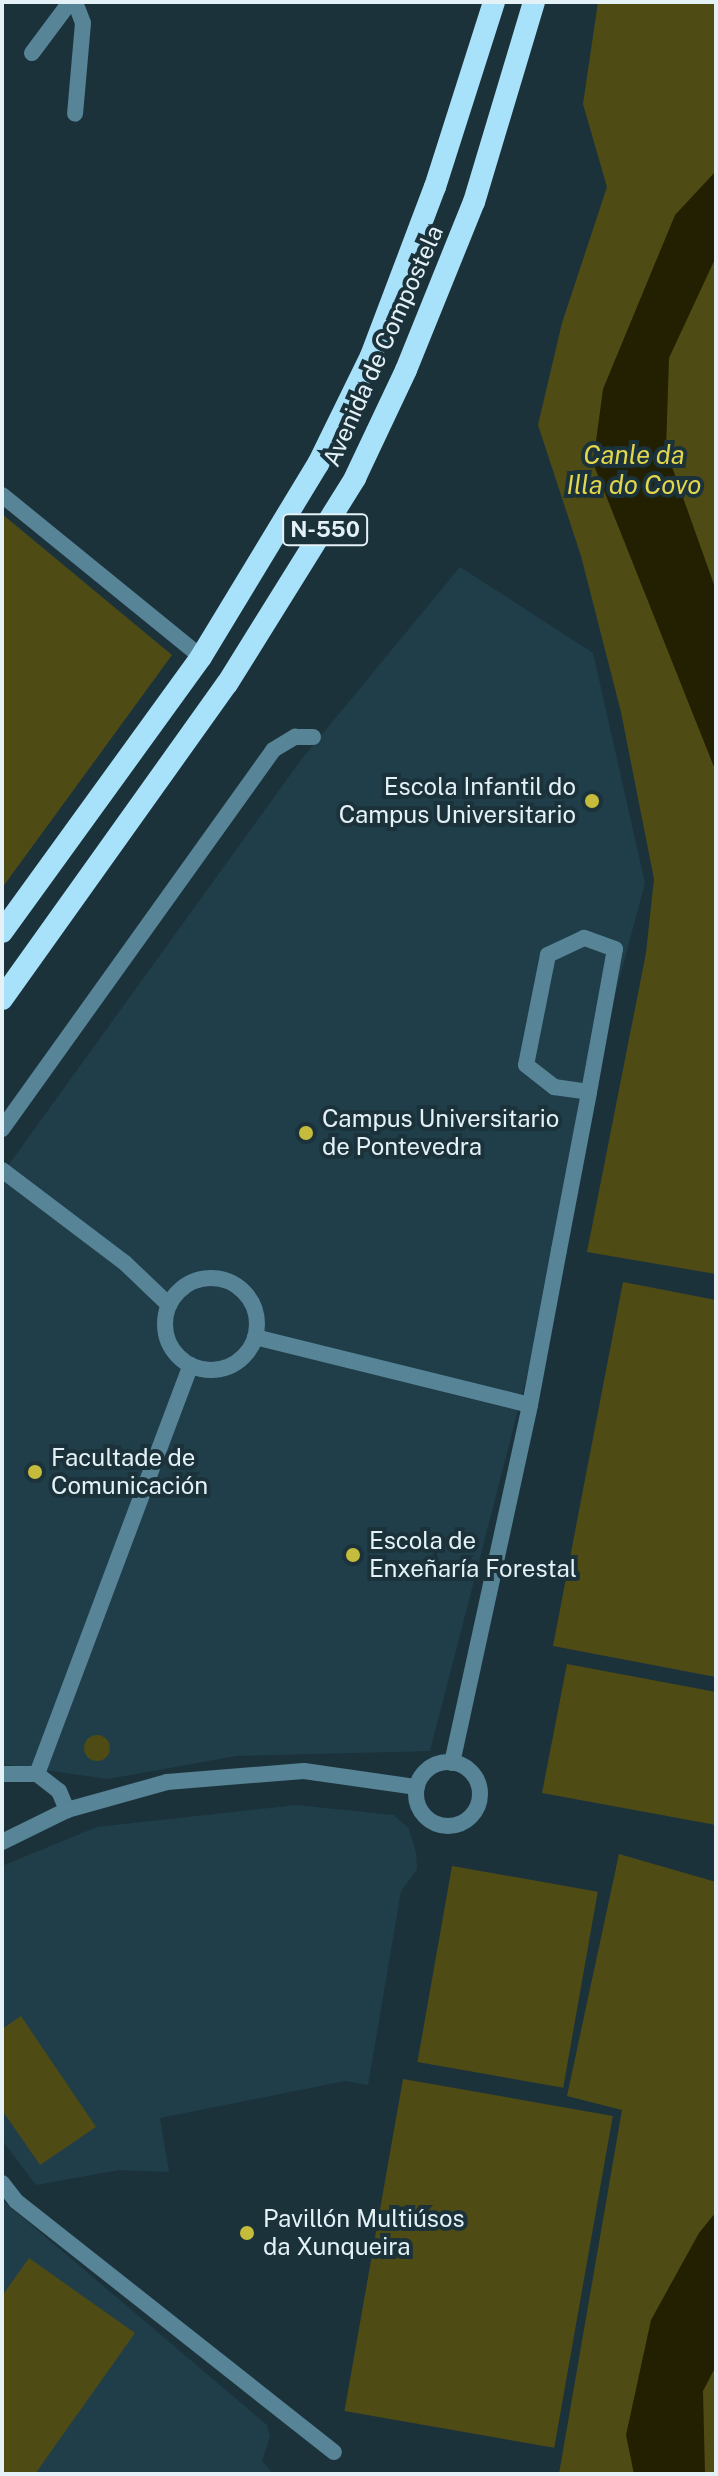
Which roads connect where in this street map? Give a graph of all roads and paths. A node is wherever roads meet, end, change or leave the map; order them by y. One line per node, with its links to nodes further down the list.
1 (72, 2): 4 (street); 5 (street)
2 (494, 2): 7 (highway, Avenida de Compostela / N-550)
3 (534, 2): 10 (highway, Avenida de Compostela / N-550)
4 (32, 53)
5 (75, 114)
6 (2, 495): 7 (street)
7 (201, 657): 9 (highway, Avenida de Compostela / N-550)
8 (313, 737): 12 (street)
9 (2, 932)
10 (2, 999)
11 (589, 1092): 11 (street); 17 (street)
12 (4, 1120)
13 (2, 1170): 14 (street)
14 (169, 1305): 15 (street); 16 (street)
15 (255, 1337): 16 (street); 17 (street)
16 (191, 1365): 20 (street)
17 (530, 1405): 18 (street)
18 (452, 1763): 21 (street); 21 (street)
19 (2, 1774): 20 (street)
20 (37, 1774): 22 (street)
21 (417, 1787): 22 (street)
22 (67, 1810): 23 (street)
23 (2, 1842)
24 (2, 2183): 25 (street)
25 (334, 2452)

